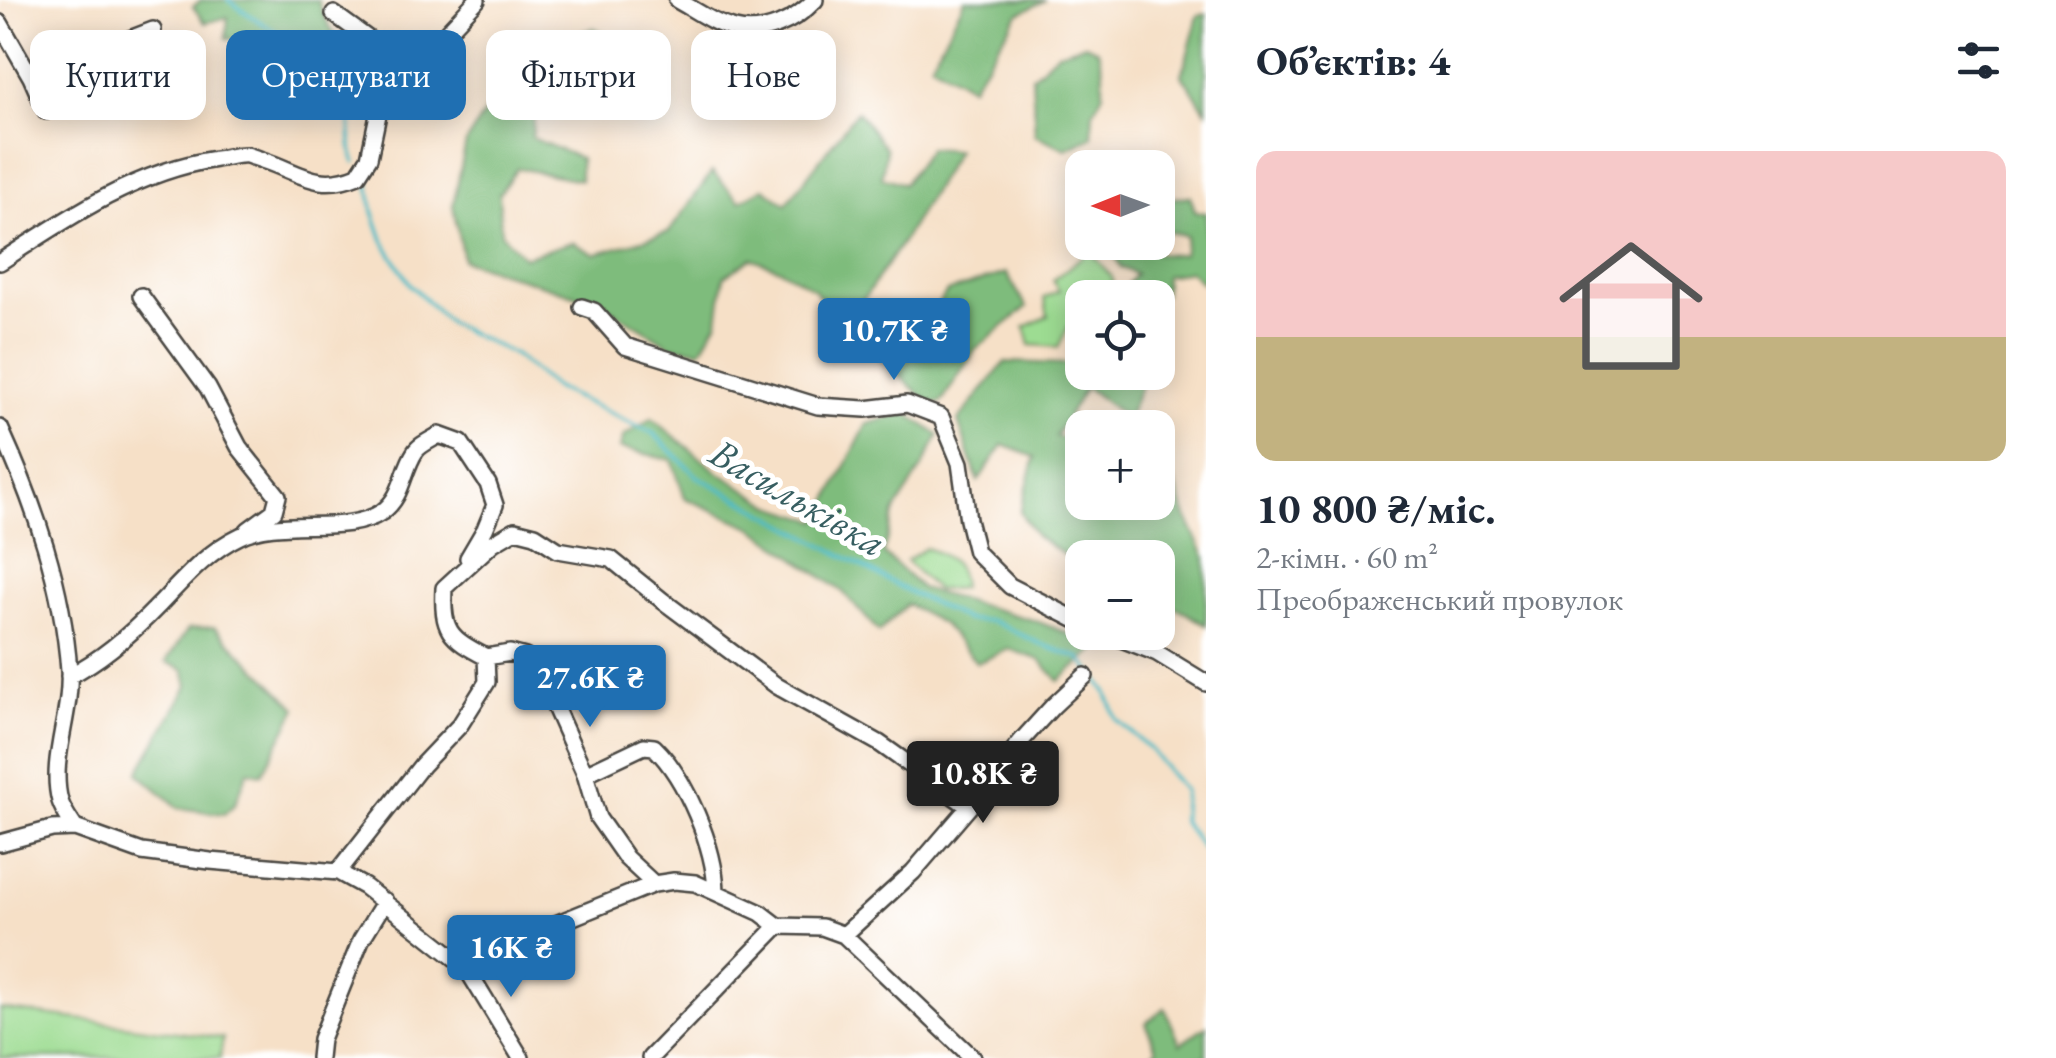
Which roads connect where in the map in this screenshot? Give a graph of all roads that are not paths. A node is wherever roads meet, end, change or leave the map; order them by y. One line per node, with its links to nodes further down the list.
1 (476, 0): 7 (street)
2 (677, 0): 3 (street)
3 (814, 0)
4 (334, 14): 6 (street)
5 (0, 23): 8 (street)
6 (356, 30)
7 (448, 30)
8 (30, 75)
9 (377, 120): 10 (street)
10 (0, 262)
11 (141, 296): 14 (street)
12 (582, 306): 16 (street)
13 (0, 428): 19 (street)
14 (241, 535): 15 (street); 19 (street)
15 (458, 576): 18 (street); 23 (street)
16 (1065, 614)
17 (1147, 650): 21 (street)
18 (486, 657): 22 (street); 26 (street)
19 (70, 676): 24 (street)
20 (1085, 676): 23 (street)
21 (1206, 682)
22 (584, 774): 27 (street); 28 (street)
23 (970, 807): 31 (street)
24 (76, 828): 25 (street); 26 (street)
25 (0, 844)
26 (338, 872): 29 (street)
27 (654, 884): 28 (street); 32 (street)
28 (716, 892): 30 (street)
29 (385, 902): 32 (street); 34 (street)
30 (778, 926): 31 (street); 35 (street)
31 (844, 935): 36 (street)
32 (465, 966): 33 (street)
33 (517, 1056)
34 (319, 1058)
35 (650, 1058)
36 (974, 1058)

